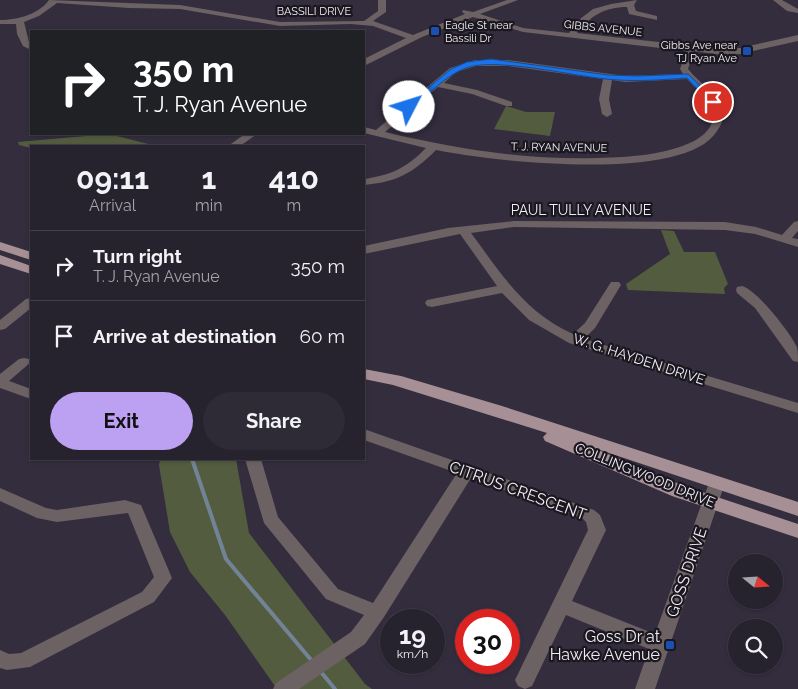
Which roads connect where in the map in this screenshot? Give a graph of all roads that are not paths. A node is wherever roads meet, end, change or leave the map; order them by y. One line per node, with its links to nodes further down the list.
1 (55, 0): 8 (street, BASSILI DRIVE); 13 (street)
2 (183, 0): 8 (street)
3 (382, 0): 14 (street)
4 (500, 0): 10 (street)
5 (514, 0): 10 (street)
6 (777, 0): 9 (street)
7 (631, 2): 11 (street); 17 (street)
8 (176, 6): 15 (street, BASSILI DRIVE)
9 (798, 11)
10 (470, 13): 16 (street); 17 (street, GIBBS AVENUE)
11 (654, 18)
12 (0, 22): 13 (street)
13 (20, 22): 19 (street)
14 (366, 24): 15 (street, BASSILI DRIVE); 16 (street, BASSILI DRIVE)
15 (284, 28)
16 (407, 36): 21 (street); 22 (street)
17 (572, 36): 20 (street, GIBBS AVENUE)
18 (798, 38): 20 (street, GIBBS AVENUE)
19 (30, 47)
20 (690, 50): 23 (street)
21 (365, 56)
22 (365, 62)
23 (688, 76): 24 (street); 34 (street, T. J. RYAN AVENUE)
24 (608, 77): 25 (street); 27 (street)
25 (437, 84): 26 (street); 29 (street)
26 (509, 104)
27 (607, 114)
28 (365, 130): 29 (street, T. J. RYAN AVENUE)
29 (377, 134): 34 (street, T. J. RYAN AVENUE)
30 (250, 135): 32 (street)
31 (262, 135): 33 (street)
32 (235, 145)
33 (247, 145)
34 (434, 146): 35 (street)
35 (365, 182)
36 (798, 224): 38 (street)
37 (463, 230): 38 (street, PAUL TULLY AVENUE); 41 (street, PAUL TULLY AVENUE); 46 (street, W. G. HAYDEN DRIVE)
38 (785, 239): 39 (street, PAUL TULLY AVENUE)
39 (798, 243)
40 (0, 246): 42 (main road)
41 (365, 250)
42 (30, 256)
43 (0, 259): 44 (main road)
44 (30, 270)
45 (615, 285): 53 (street)
46 (506, 288): 50 (street); 53 (street, W. G. HAYDEN DRIVE)
47 (742, 290): 54 (street)
48 (30, 293): 51 (street)
49 (30, 303): 52 (street)
50 (432, 303)
51 (0, 315)
52 (0, 326)
53 (574, 340): 61 (street, W. G. HAYDEN DRIVE)
54 (798, 358)
55 (24, 362): 59 (street)
56 (365, 367): 58 (main road, COLLINGWOOD DRIVE)
57 (365, 374): 58 (main road, COLLINGWOOD DRIVE)
58 (395, 380): 62 (main road, COLLINGWOOD DRIVE)
59 (0, 382): 60 (street)
60 (30, 394)
61 (798, 408)
62 (496, 410): 66 (main road, COLLINGWOOD DRIVE); 68 (main road, COLLINGWOOD DRIVE)
63 (365, 434): 65 (street, CITRUS CRESCENT)
64 (253, 460): 72 (street)
65 (467, 471): 71 (street, CITRUS CRESCENT); 72 (street)
66 (717, 483): 68 (street, GOSS DRIVE); 69 (main road, COLLINGWOOD DRIVE)
67 (0, 494): 74 (street)
68 (711, 502): 70 (main road, COLLINGWOOD DRIVE); 73 (street, GOSS DRIVE)
69 (798, 509)
70 (798, 531)
71 (561, 605): 73 (street); 75 (street)
72 (377, 612): 76 (street)
73 (660, 645): 77 (street, GOSS DRIVE)
74 (0, 658)
75 (525, 680)
76 (283, 689)
77 (645, 689)

